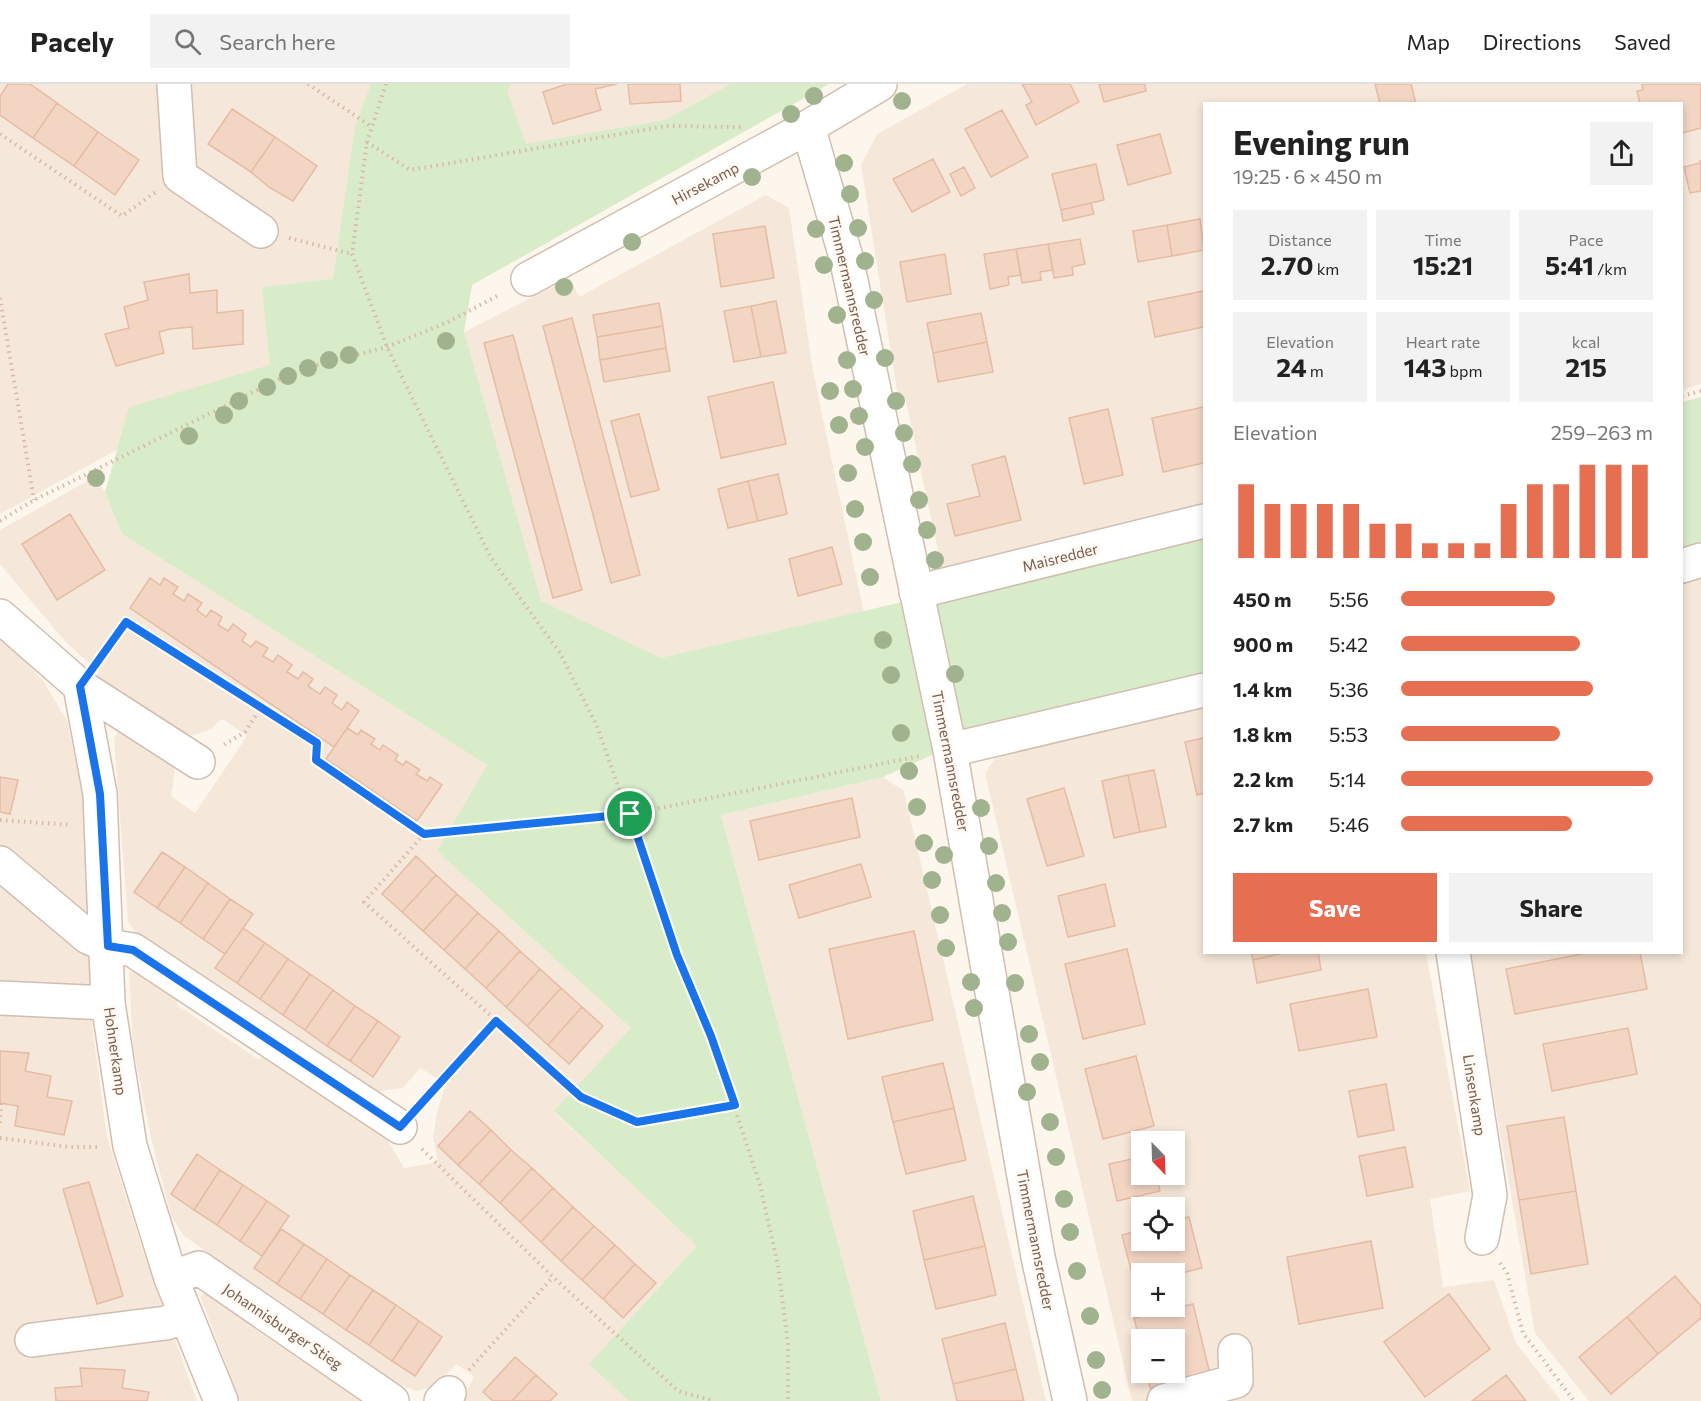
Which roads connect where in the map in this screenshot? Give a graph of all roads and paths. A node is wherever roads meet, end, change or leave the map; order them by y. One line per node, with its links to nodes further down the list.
1 (174, 84): 10 (street)
2 (308, 84): 5 (path)
3 (387, 84): 5 (path)
4 (880, 84): 7 (street, Hirsekamp)
5 (372, 127): 9 (path)
6 (749, 127): 9 (path)
7 (808, 127): 13 (street, Hirsekamp); 23 (street, Timmermannsredder)
8 (0, 134): 10 (path)
9 (367, 142): 12 (path)
10 (180, 176): 11 (street)
11 (261, 231): 12 (path)
12 (352, 254): 15 (path)
13 (528, 279): 15 (path)
14 (0, 298): 18 (path)
15 (387, 347): 18 (path); 30 (path)
16 (1701, 391): 17 (path)
17 (1683, 396)
18 (34, 500): 19 (path)
19 (0, 521)
20 (1203, 521): 23 (street, Maisredder)
21 (1701, 560): 22 (street)
22 (1683, 566)
23 (916, 592): 28 (street, Timmermannsredder)
24 (0, 616): 25 (street)
25 (80, 686): 27 (path); 29 (street); 32 (street, Hohnerkamp)
26 (1203, 690): 28 (street)
27 (260, 709): 29 (path); 33 (path)
28 (950, 750): 30 (path); 57 (street, Timmermannsredder)
29 (198, 762)
30 (630, 814): 33 (path); 41 (path)
31 (0, 820): 32 (path)
32 (103, 827): 35 (street, Hohnerkamp)
33 (424, 834): 39 (path)
34 (0, 863): 35 (street)
35 (108, 946): 38 (street, Hohnerkamp); 43 (street)
36 (1454, 954): 46 (street, Linsenkamp)
37 (0, 998): 38 (street)
38 (108, 1003): 45 (street, Hohnerkamp)
39 (496, 1021): 41 (path); 43 (path)
40 (2, 1103): 42 (path)
41 (735, 1105): 56 (path)
42 (0, 1123)
43 (400, 1127): 47 (path)
44 (0, 1138): 45 (path)
45 (130, 1146): 48 (street, Hohnerkamp)
46 (1482, 1238): 59 (path)
47 (553, 1277): 52 (path); 55 (path)
48 (171, 1278): 49 (street, Hohnerkamp); 54 (street, Johannisburger Stieg)
49 (184, 1316): 50 (street); 53 (street, Hohnerkamp)
50 (32, 1340)
51 (1235, 1351): 58 (street)
52 (445, 1397)
53 (220, 1401)
54 (392, 1401)
55 (714, 1401)
56 (788, 1401)
57 (1070, 1401)
58 (1164, 1401)
59 (1574, 1401)

